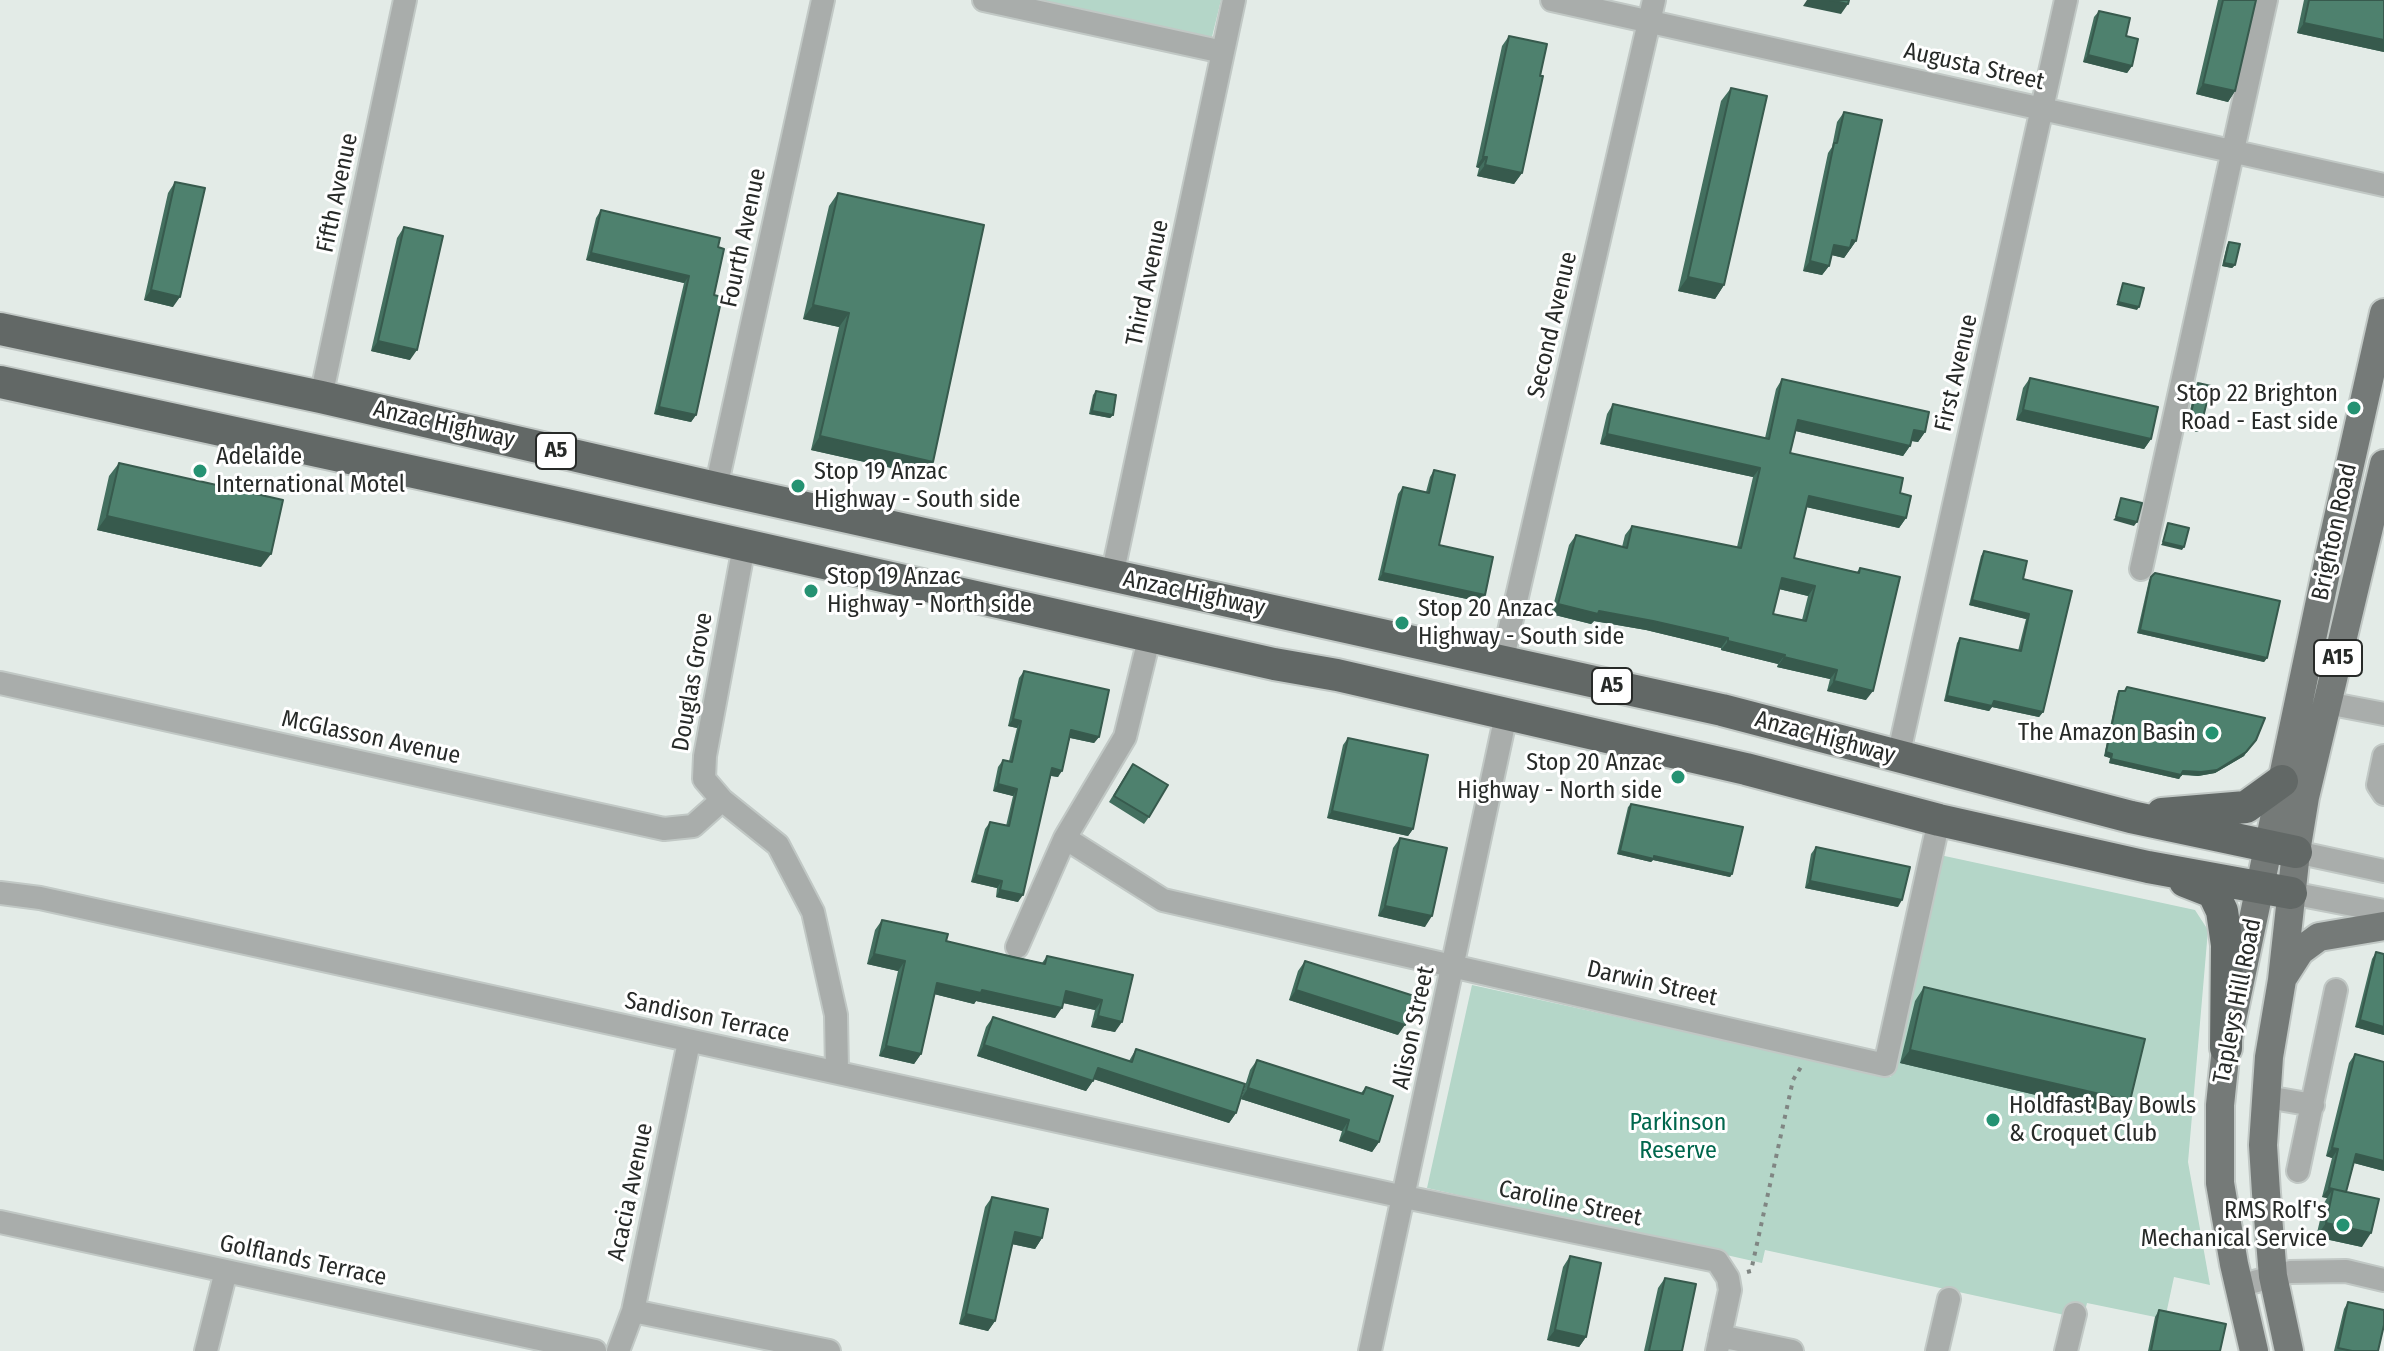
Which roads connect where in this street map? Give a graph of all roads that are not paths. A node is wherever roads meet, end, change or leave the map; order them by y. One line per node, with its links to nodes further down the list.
1 (405, 0): 16 (street, Fifth Avenue)
2 (823, 0): 20 (street, Fourth Avenue)
3 (984, 0): 9 (street)
4 (1234, 0): 9 (street, Third Avenue)
5 (1552, 0): 8 (street, Augusta Street)
6 (2066, 0): 10 (street, First Avenue)
7 (2266, 0): 11 (street)
8 (1652, 11): 10 (street, Augusta Street); 29 (street, Second Avenue)
9 (1223, 52): 25 (street, Third Avenue)
10 (2043, 109): 11 (street, Augusta Street); 40 (street, First Avenue)
11 (2233, 152): 12 (street, Augusta Street); 24 (street)
12 (2384, 185)
13 (2384, 313): 42 (main road, Brighton Road / A15)
14 (0, 329): 16 (highway, Anzac Highway / A5)
15 (0, 382): 21 (highway, Anzac Highway / A5)
16 (321, 397): 17 (highway, Anzac Highway / A5)
17 (504, 439): 18 (highway, Anzac Highway / A5); 21 (highway)
18 (545, 449): 20 (highway, Anzac Highway / A5); 22 (highway)
19 (2384, 464): 34 (main road, Brighton Road / A15)
20 (716, 488): 25 (highway, Anzac Highway / A5)
21 (497, 492): 22 (highway, Anzac Highway / A5)
22 (566, 505): 23 (highway, Anzac Highway / A5)
23 (744, 546): 28 (highway, Anzac Highway / A5); 44 (street, Douglas Grove)
24 (2141, 569)
25 (1112, 576): 26 (highway, Anzac Highway / A5)
26 (1282, 614): 27 (highway, Anzac Highway / A5); 30 (highway)
27 (1324, 623): 29 (highway, Anzac Highway / A5); 31 (highway)
28 (1150, 635): 30 (highway, Anzac Highway / A5); 47 (street)
29 (1502, 662): 33 (highway, Anzac Highway / A5)
30 (1274, 664): 31 (highway, Anzac Highway / A5)
31 (1337, 675): 37 (highway, Anzac Highway / A5)
32 (0, 683): 44 (street, McGlasson Avenue)
33 (1675, 700): 35 (highway, Anzac Highway / A5); 38 (highway)
34 (2327, 703): 36 (street); 48 (main road, Brighton Road / A15)
35 (1722, 710): 40 (highway, Anzac Highway / A5); 41 (highway)
36 (2384, 714)
37 (1506, 715): 38 (highway, Anzac Highway / A5); 57 (street, Alison Street)
38 (1674, 753): 41 (highway, Anzac Highway / A5)
39 (2384, 756): 43 (street)
40 (1898, 757): 45 (highway, Anzac Highway / A5)
41 (1746, 769): 46 (highway, Anzac Highway / A5)
42 (2282, 781): 45 (highway); 48 (main road, Brighton Road / A15)
43 (2384, 794)
44 (722, 800): 62 (street, Douglas Grove)
45 (2131, 817): 48 (highway, Anzac Highway / A5)
46 (1939, 820): 49 (highway, Anzac Highway / A5); 57 (street, Darwin Street)
47 (1065, 838): 56 (street); 57 (street, Darwin Street)
48 (2282, 849): 50 (street, Anzac Highway); 51 (main road, A15); 53 (main road, A15)
49 (2148, 867): 51 (highway, Anzac Highway / A5); 61 (highway)
50 (2384, 870)
51 (2260, 888): 53 (highway, Anzac Highway / A5); 61 (main road, Tapleys Hill Road / A15)
52 (0, 893): 60 (street, Sandison Terrace)
53 (2291, 893): 54 (street, Anzac Highway); 58 (main road, Tapleys Hill Road / A15)
54 (2384, 911)
55 (2384, 926): 58 (main road)
56 (1017, 947)
57 (1454, 966): 66 (street, Alison Street)
58 (2282, 980): 63 (main road, Tapleys Hill Road / A15)
59 (2336, 990): 64 (street)
60 (689, 1042): 62 (street, Sandison Terrace); 73 (street, Acacia Avenue)
61 (2226, 1048): 71 (main road, Tapleys Hill Road / A15)
62 (837, 1071): 66 (street, Sandison Terrace)
63 (2267, 1097): 64 (street); 69 (main road, Tapleys Hill Road / A15)
64 (2313, 1105): 65 (street)
65 (2298, 1171)
66 (1403, 1197): 75 (street, Caroline Street); 80 (street, Alison Street)
67 (0, 1222): 68 (street, Golflands Terrace)
68 (226, 1271): 76 (street); 77 (street, Golflands Terrace)
69 (2273, 1276): 70 (street); 71 (street); 85 (main road, Tapleys Hill Road / A15)
70 (2384, 1280)
71 (2239, 1286): 84 (main road, Tapleys Hill Road / A15)
72 (1949, 1299): 82 (street)
73 (633, 1311): 78 (street, Acacia Avenue); 79 (street)
74 (2075, 1314): 83 (street)
75 (1719, 1344): 81 (street)
76 (206, 1351)
77 (595, 1351)
78 (618, 1351)
79 (829, 1351)
80 (1370, 1351)
81 (1792, 1351)
82 (1937, 1351)
83 (2066, 1351)
84 (2254, 1351)
85 (2289, 1351)

